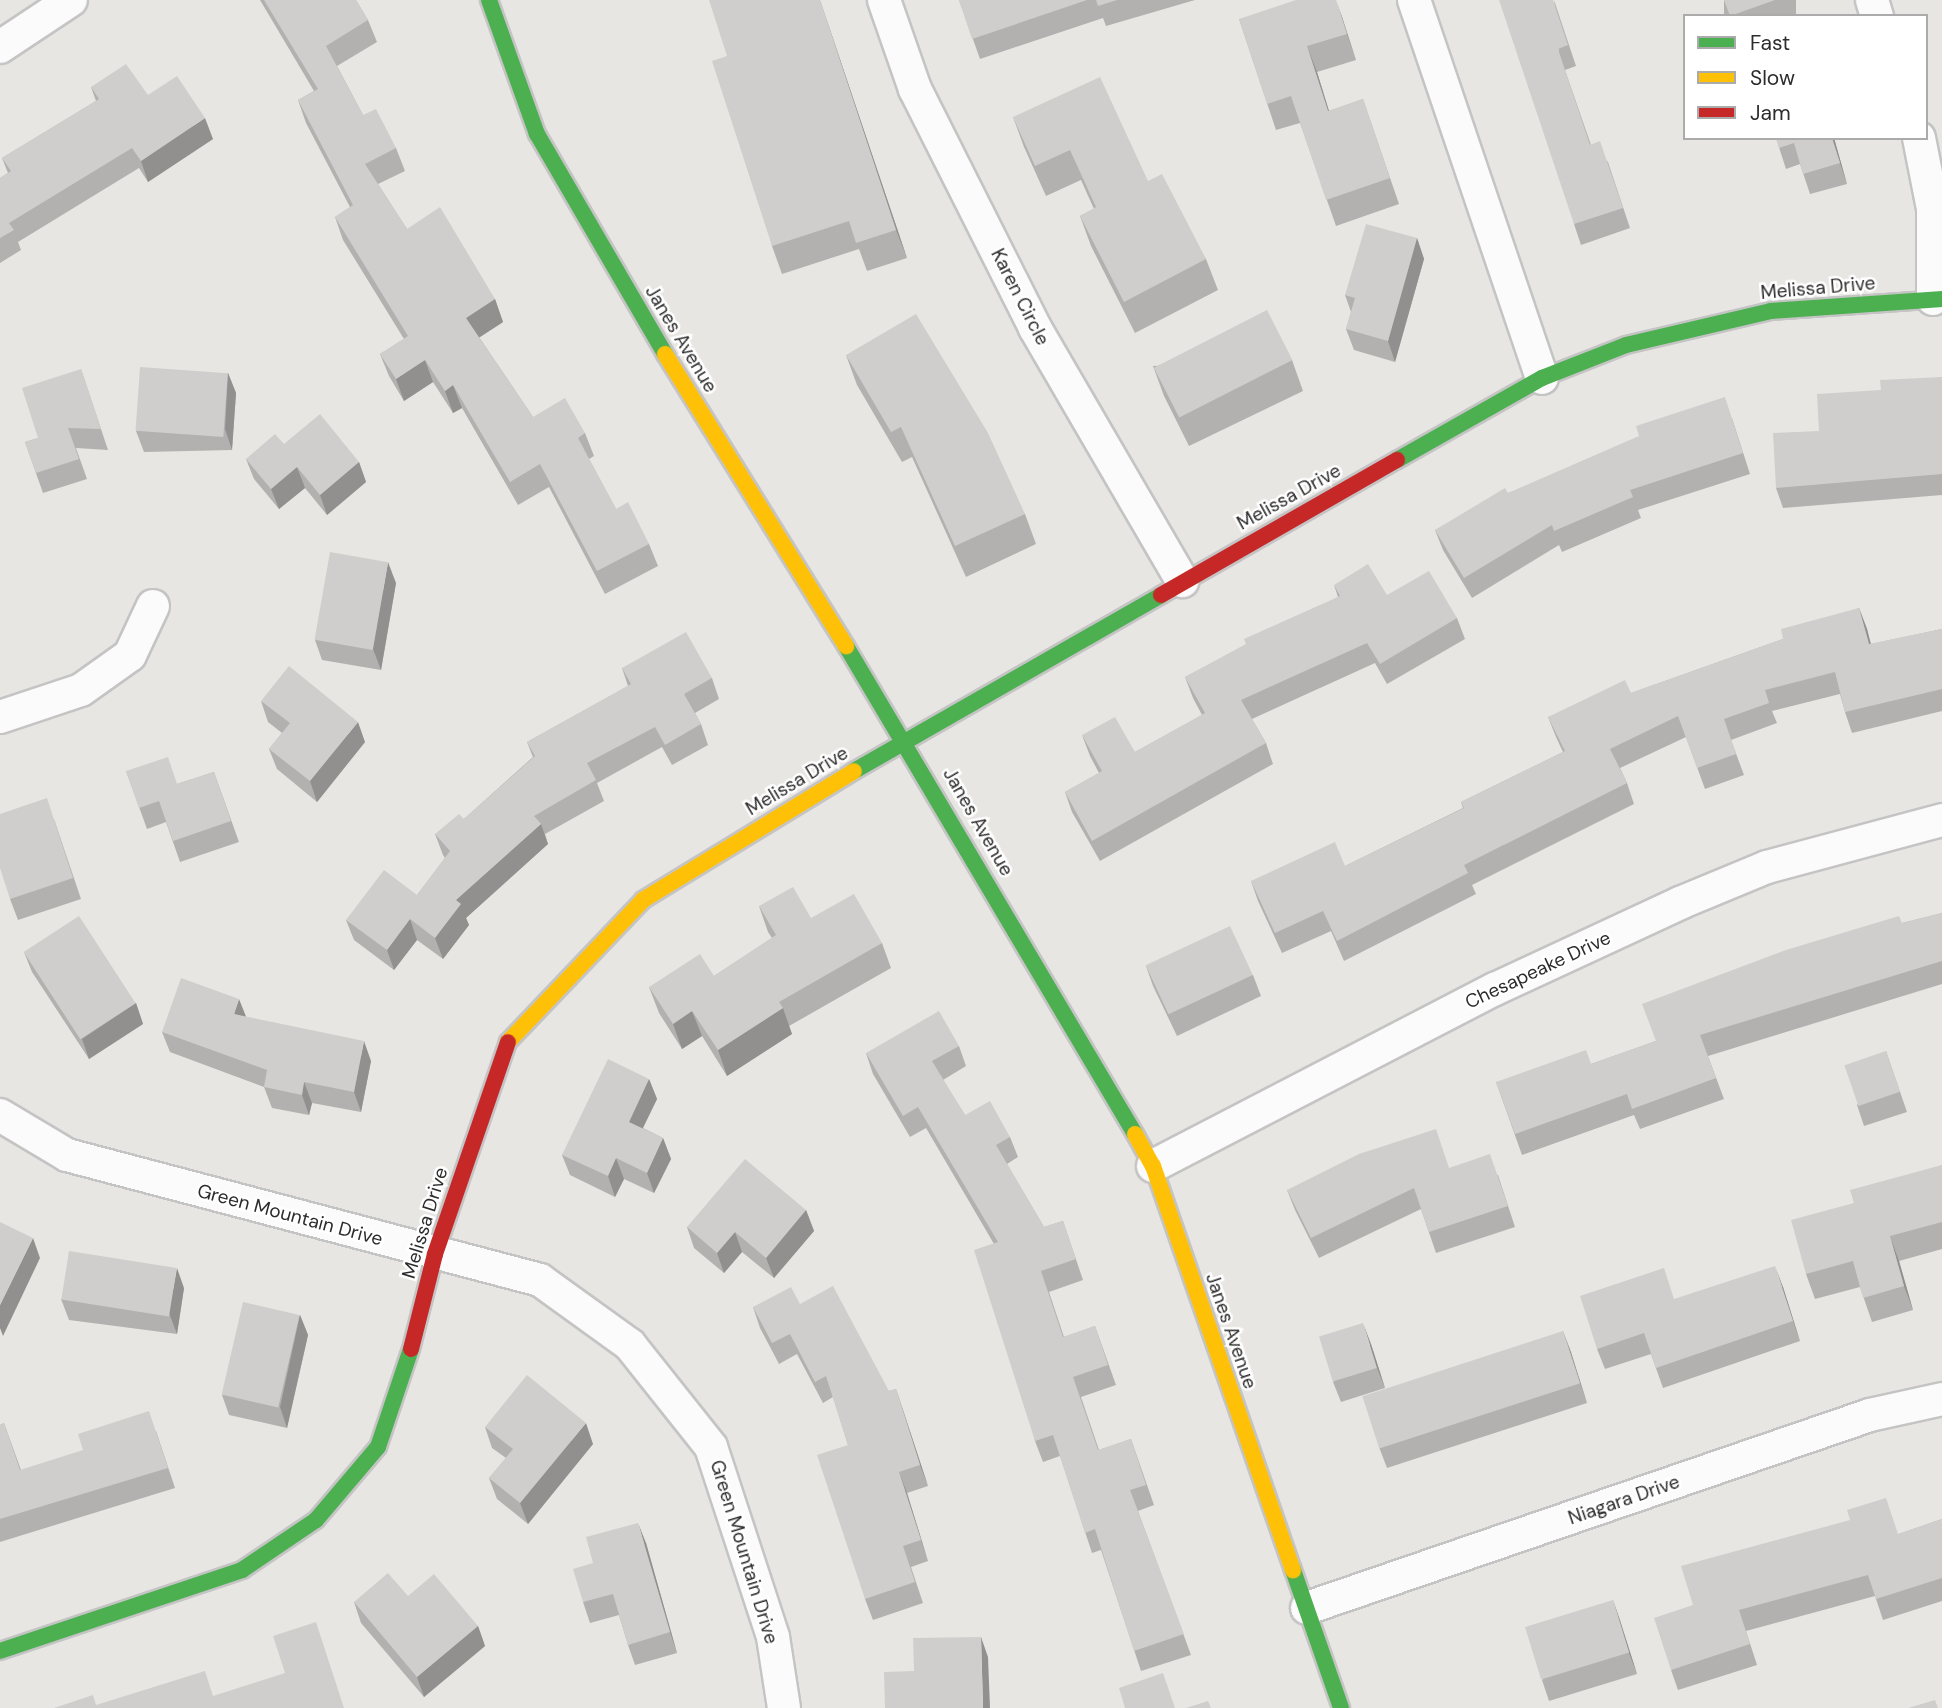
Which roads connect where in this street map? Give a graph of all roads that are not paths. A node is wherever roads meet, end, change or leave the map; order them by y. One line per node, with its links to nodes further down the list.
1 (71, 0): 5 (street)
2 (489, 0): 12 (street, Janes Avenue)
3 (884, 0): 9 (street, Karen Circle)
4 (1415, 0): 8 (street)
5 (0, 47)
6 (1919, 140): 7 (street)
7 (1938, 299): 8 (street, Melissa Drive)
8 (1542, 378): 9 (street, Melissa Drive)
9 (1182, 581): 12 (street, Melissa Drive)
10 (153, 606): 11 (street)
11 (0, 717)
12 (905, 740): 15 (street, Janes Avenue); 16 (street, Melissa Drive)
13 (1942, 820): 15 (street, Chesapeake Drive)
14 (0, 1115): 16 (street, Green Mountain Drive)
15 (1153, 1166): 18 (street, Janes Avenue)
16 (435, 1254): 19 (street, Melissa Drive); 20 (street, Green Mountain Drive)
17 (1942, 1399): 18 (street, Niagara Drive)
18 (1307, 1608): 21 (street, Janes Avenue)
19 (0, 1651)
20 (784, 1708)
21 (1341, 1708)

